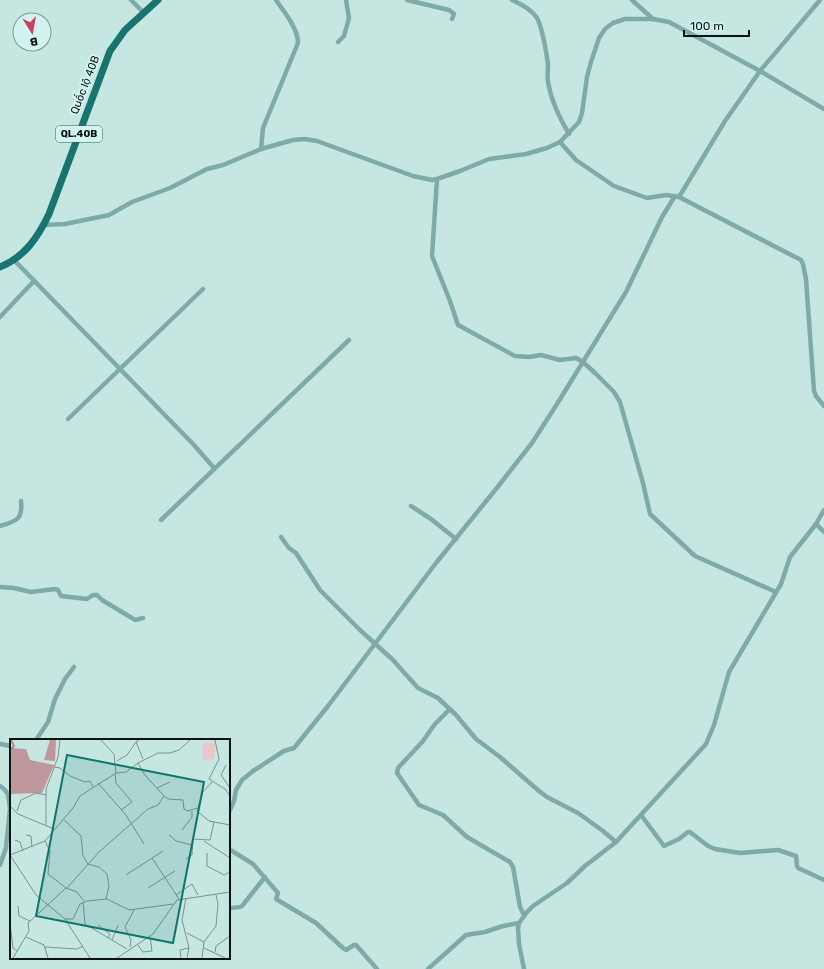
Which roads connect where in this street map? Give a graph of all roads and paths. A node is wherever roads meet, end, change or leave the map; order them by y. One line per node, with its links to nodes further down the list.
1 (131, 0): 9 (street)
2 (158, 0): 9 (highway, Quốc lộ 40B / QL.40B)
3 (276, 0): 17 (street)
4 (346, 0): 12 (street)
5 (407, 0): 10 (street)
6 (512, 0): 15 (street)
7 (632, 0): 11 (street)
8 (820, 0): 13 (street)
9 (143, 12): 20 (highway, Quốc lộ 40B / QL.40B)
10 (452, 19)
11 (653, 19): 13 (street); 15 (street)
12 (338, 42)
13 (760, 71): 14 (street); 19 (street)
14 (824, 109)
15 (569, 134): 16 (street)
16 (560, 142): 18 (street); 19 (street)
17 (261, 149): 18 (street); 20 (street)
18 (436, 179): 27 (street)
19 (677, 196): 27 (street); 29 (street)
20 (43, 225): 21 (highway, Quốc lộ 40B / QL.40B)
21 (13, 259): 22 (highway, Quốc lộ 40B / QL.40B); 23 (street)
22 (0, 267)
23 (34, 281): 25 (street); 28 (street)
24 (203, 289): 28 (street)
25 (0, 317)
26 (349, 340): 31 (street)
27 (583, 362): 40 (street); 42 (street)
28 (120, 369): 30 (street); 31 (street)
29 (824, 406)
30 (68, 419)
31 (214, 468): 35 (street)
32 (21, 501): 37 (street)
33 (411, 506): 40 (street)
34 (824, 510): 36 (street)
35 (160, 520)
36 (816, 524): 38 (street); 42 (street)
37 (0, 526)
38 (824, 532)
39 (281, 537): 44 (street)
40 (456, 539): 44 (street)
41 (0, 587): 43 (street)
42 (776, 592): 53 (street)
43 (143, 618)
44 (375, 643): 46 (street); 52 (street)
45 (74, 667): 47 (street)
46 (450, 709): 54 (street); 60 (street)
47 (37, 739)
48 (0, 744): 49 (street)
49 (10, 746)
50 (0, 786): 51 (street)
51 (10, 809): 56 (street)
52 (230, 810)
53 (641, 815): 54 (street); 58 (street)
54 (616, 842): 60 (street)
55 (230, 850): 57 (street)
56 (0, 865)
57 (265, 877): 59 (street); 62 (street)
58 (824, 880)
59 (230, 909)
60 (524, 915): 61 (street)
61 (519, 923): 63 (street); 64 (street)
62 (377, 969)
63 (428, 969)
64 (524, 969)

